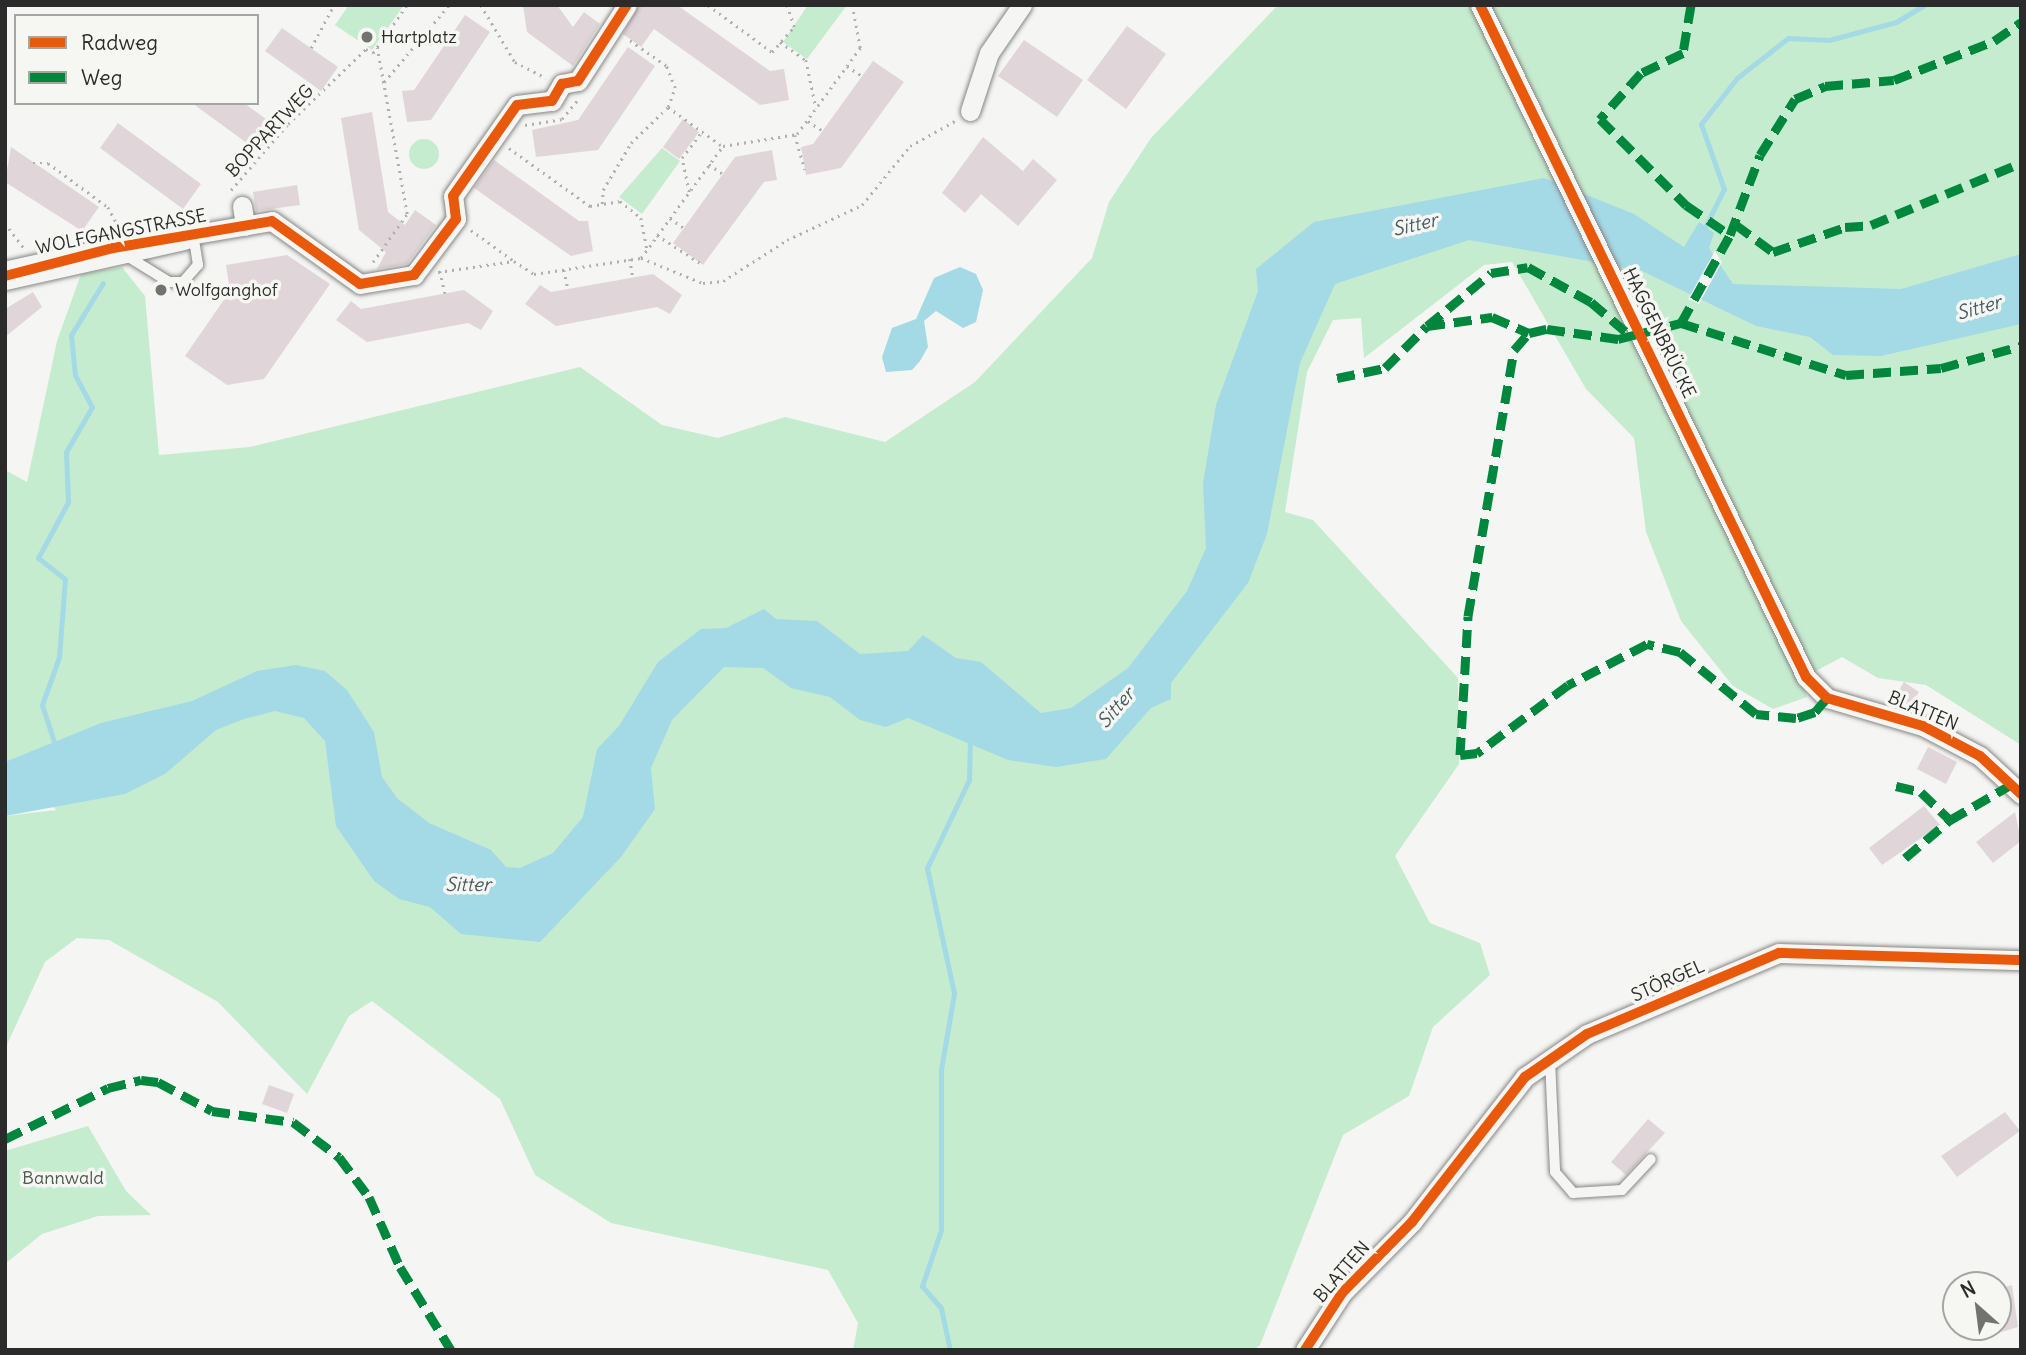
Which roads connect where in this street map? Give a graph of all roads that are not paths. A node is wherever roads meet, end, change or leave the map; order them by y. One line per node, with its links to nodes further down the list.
1 (627, 5): 6 (street, WOLFGANGSTRASSE)
2 (1022, 5): 4 (street)
3 (1480, 5): 10 (street, HAGGENBRÜCKE)
4 (970, 111)
5 (242, 206): 6 (street)
6 (237, 228): 7 (street, WOLFGANGSTRASSE)
7 (184, 236): 8 (street, WOLFGANGSTRASSE); 8 (lane)
8 (117, 242): 9 (street, WOLFGANGSTRASSE)
9 (5, 276)
10 (1806, 677): 11 (street, BLATTEN)
11 (2021, 794)
12 (2021, 960): 13 (street, STÖRGEL)
13 (1549, 1056): 14 (lane); 15 (street, STÖRGEL)
14 (1651, 1159)
15 (1412, 1222): 16 (street, BLATTEN)
16 (1305, 1350)

